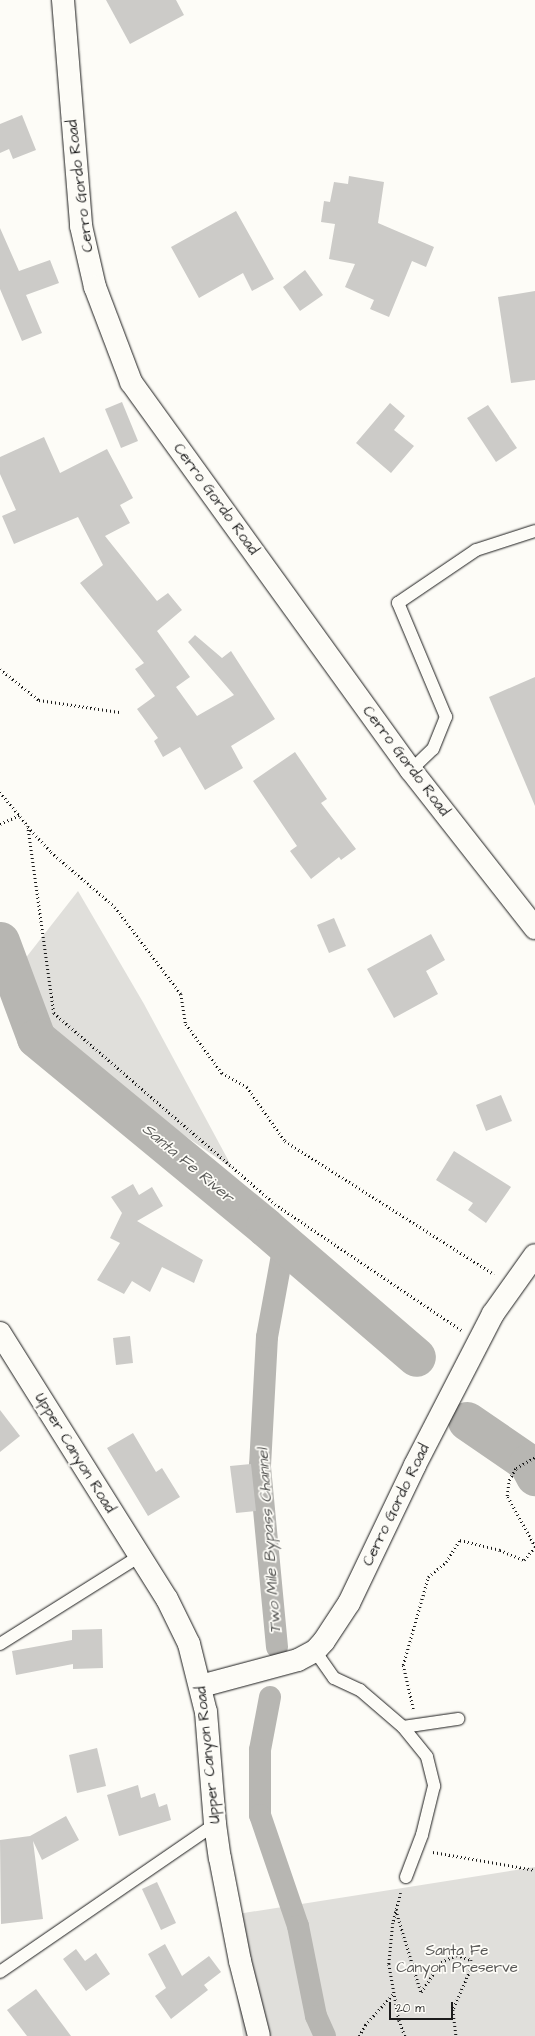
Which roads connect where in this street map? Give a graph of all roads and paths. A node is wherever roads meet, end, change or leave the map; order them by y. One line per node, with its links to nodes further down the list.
1 (63, 0): 5 (street, Cerro Gordo Road)
2 (535, 531): 5 (lane)
3 (0, 669): 4 (path)
4 (119, 712)
5 (411, 770): 10 (street, Cerro Gordo Road)
6 (0, 792): 7 (path)
7 (19, 815): 8 (path); 9 (path)
8 (0, 824)
9 (28, 826): 12 (path); 14 (path)
10 (535, 928)
11 (535, 1255): 12 (street, Cerro Gordo Road)
12 (513, 1286): 14 (street, Cerro Gordo Road)
13 (0, 1333): 16 (street, Upper Canyon Road)
14 (478, 1341): 18 (street, Cerro Gordo Road)
15 (535, 1457): 21 (path)
16 (140, 1556): 17 (lane); 19 (street, Upper Canyon Road)
17 (0, 1644)
18 (307, 1655): 19 (street); 22 (lane)
19 (201, 1686): 23 (street, Upper Canyon Road)
20 (458, 1719): 21 (lane)
21 (435, 1724): 22 (lane)
22 (403, 1726): 24 (lane)
23 (215, 1824): 28 (lane); 30 (street, Upper Canyon Road)
24 (417, 1849): 25 (path); 26 (lane)
25 (535, 1870)
26 (406, 1877): 27 (path)
27 (396, 1910): 29 (path); 33 (path)
28 (0, 1972)
29 (394, 1993): 31 (path); 32 (path)
30 (259, 2036)
31 (359, 2036)
32 (404, 2036)
33 (456, 2036)

